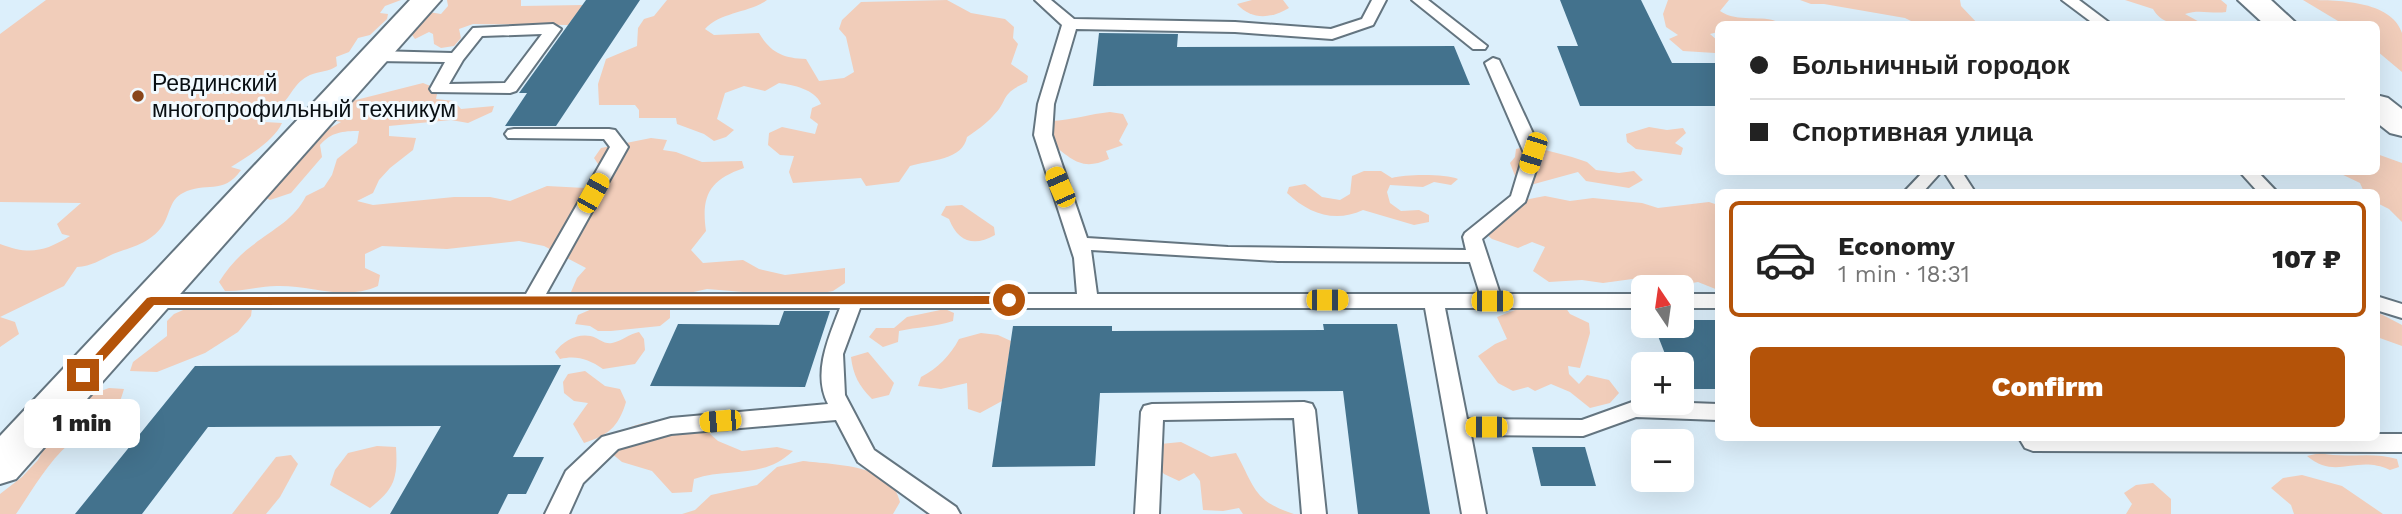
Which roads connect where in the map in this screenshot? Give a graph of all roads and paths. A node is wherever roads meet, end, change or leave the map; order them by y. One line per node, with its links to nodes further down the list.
1 (426, 0): 11 (street)
2 (1042, 0): 9 (lane)
3 (1379, 0): 9 (lane)
4 (1419, 0): 10 (lane)
5 (2069, 0): 7 (lane)
6 (2253, 0): 8 (street)
7 (2099, 21)
8 (2278, 21)
9 (1070, 24): 21 (lane)
10 (1479, 46)
11 (375, 55): 12 (lane); 26 (street)
12 (456, 58): 12 (lane)
13 (1493, 63): 22 (lane)
14 (2380, 107): 15 (street)
15 (2402, 126)
16 (514, 134): 23 (lane)
17 (1929, 175): 19 (lane)
18 (2252, 175): 20 (lane)
19 (1916, 189)
20 (2266, 189)
21 (1079, 243): 22 (lane); 25 (lane)
22 (1478, 256): 28 (lane)
23 (533, 300): 24 (lane); 26 (lane)
24 (853, 300): 25 (lane); 34 (lane)
25 (1087, 300): 27 (lane)
26 (151, 301): 39 (street)
27 (1434, 301): 28 (lane); 36 (lane)
28 (1492, 301): 29 (lane)
29 (1631, 301)
30 (1694, 301): 31 (lane)
31 (1715, 301)
32 (2380, 304): 33 (lane)
33 (2402, 310)
34 (843, 411): 40 (lane); 41 (lane)
35 (1715, 412): 36 (lane)
36 (1458, 427): 44 (lane)
37 (2032, 441): 38 (lane)
38 (2402, 443)
39 (0, 466)
40 (557, 514)
41 (948, 514)
42 (1147, 514): 43 (lane)
43 (1314, 514)
44 (1474, 514)

